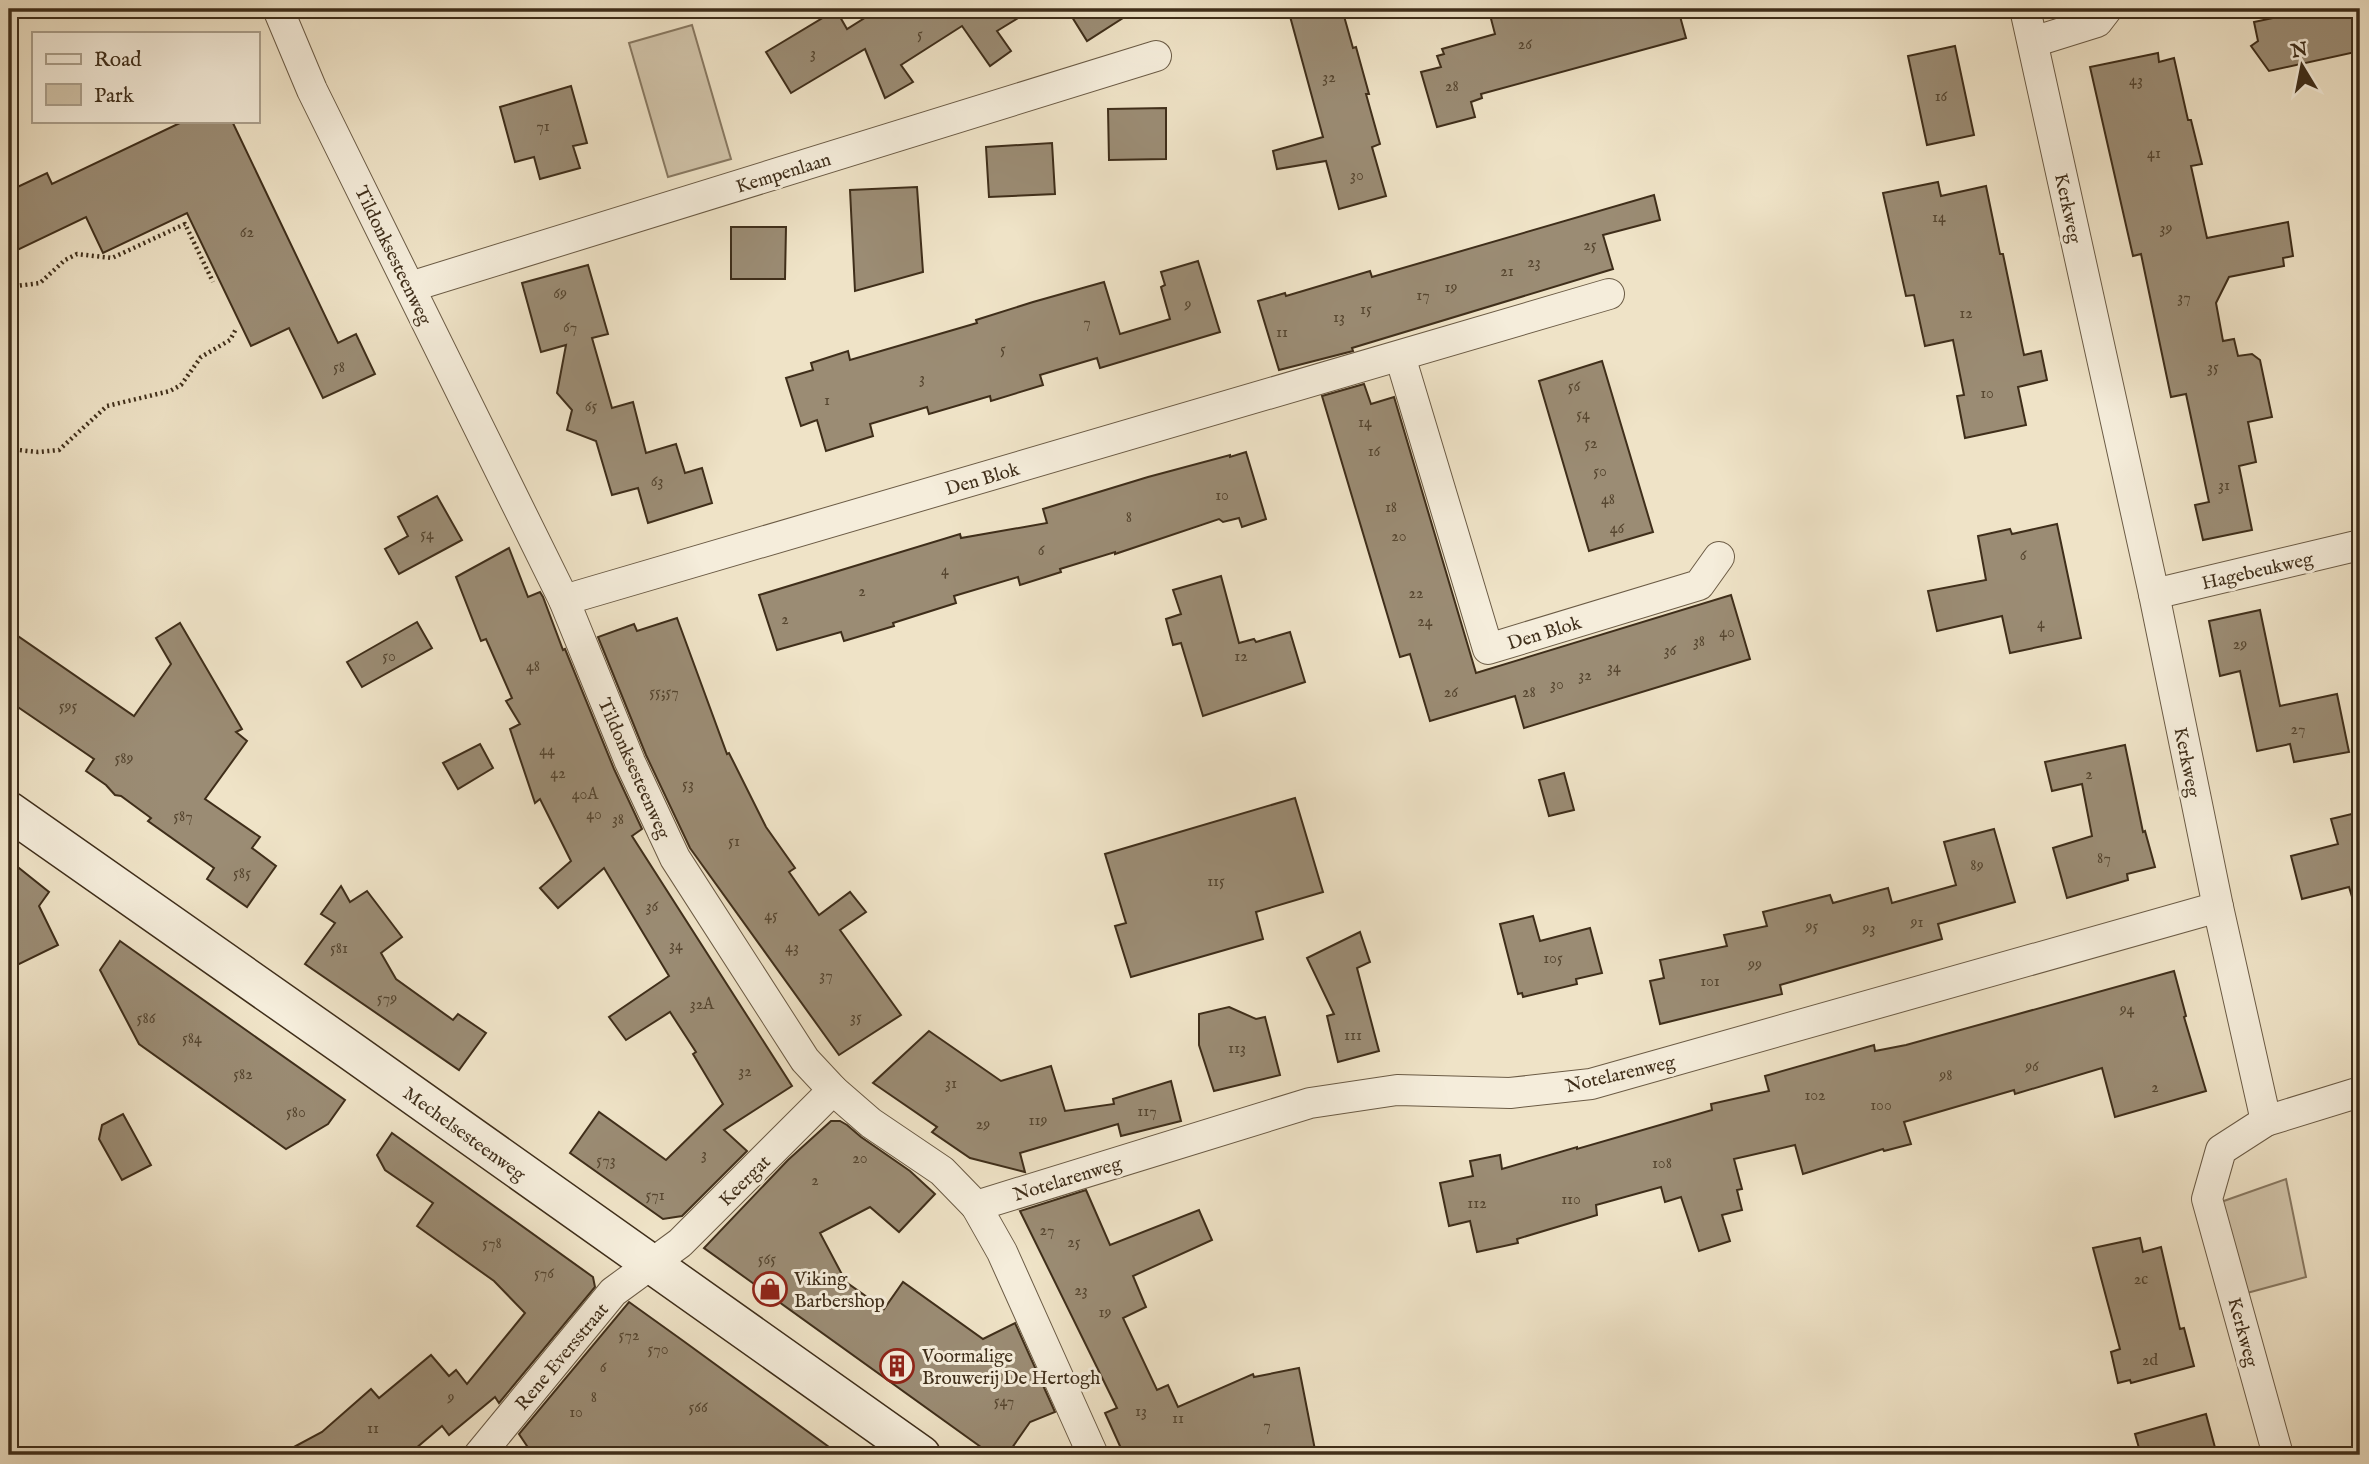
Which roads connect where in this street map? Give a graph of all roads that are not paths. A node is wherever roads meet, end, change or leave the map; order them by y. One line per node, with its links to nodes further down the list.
1 (278, 9): 6 (street, Tildonksesteenweg)
2 (2025, 9): 4 (street, Kerkweg)
3 (2107, 9): 4 (street)
4 (2033, 42): 11 (street, Kerkweg)
5 (1156, 56): 6 (street, Kempenlaan)
6 (410, 287): 12 (street, Tildonksesteenweg)
7 (1609, 294): 8 (street, Den Blok)
8 (1400, 356): 10 (street, Den Blok); 12 (street, Den Blok)
9 (2360, 545): 11 (street, Hagebeukweg)
10 (1719, 557)
11 (2154, 594): 14 (street, Kerkweg)
12 (564, 600): 15 (street, Tildonksesteenweg)
13 (9, 811): 19 (street, Mechelsesteenweg)
14 (2218, 907): 17 (street, Kerkweg); 18 (street, Notelarenweg)
15 (833, 1090): 18 (street, Tildonksesteenweg); 19 (street, Keergat)
16 (2360, 1092): 17 (street)
17 (2266, 1121): 23 (street, Kerkweg)
18 (976, 1206): 22 (street, Tildonksesteenweg)
19 (650, 1264): 20 (street, Rene Eversstraat); 21 (street, Mechelsesteenweg)
20 (479, 1455)
21 (920, 1455)
22 (1093, 1455)
23 (2278, 1455)

